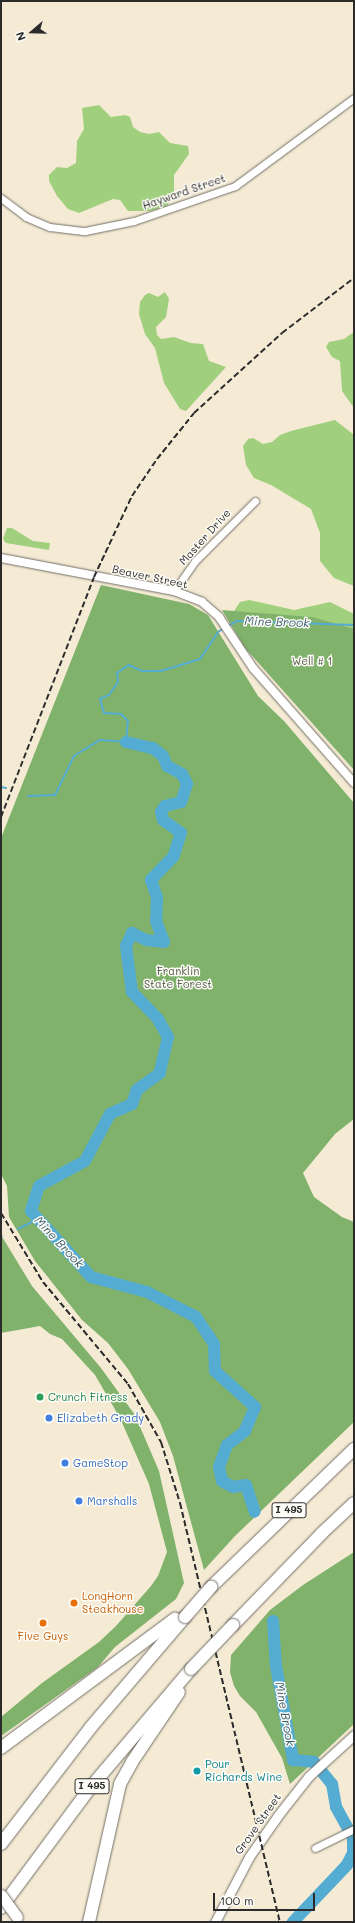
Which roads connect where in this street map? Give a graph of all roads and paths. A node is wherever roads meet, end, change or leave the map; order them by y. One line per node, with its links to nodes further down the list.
1 (354, 98): 2 (street, Hayward Street)
2 (1, 198)
3 (255, 501): 5 (street, Master Drive)
4 (1, 558): 5 (street, Beaver Street)
5 (174, 591): 6 (street, Beaver Street)
6 (354, 783)
7 (354, 1449): 9 (highway, I 495, bridge)
8 (354, 1504): 10 (highway, I 495, bridge)
9 (183, 1616): 12 (highway); 14 (highway, I 495)
10 (192, 1670): 17 (highway, I 495); 19 (highway)
11 (354, 1735): 20 (main road, Grove Street)
12 (2, 1747)
13 (353, 1830): 15 (street)
14 (1, 1844)
15 (315, 1848)
16 (1, 1895): 18 (main road, bridge)
17 (1, 1908)
18 (17, 1917)
19 (89, 1922)
20 (215, 1922)

